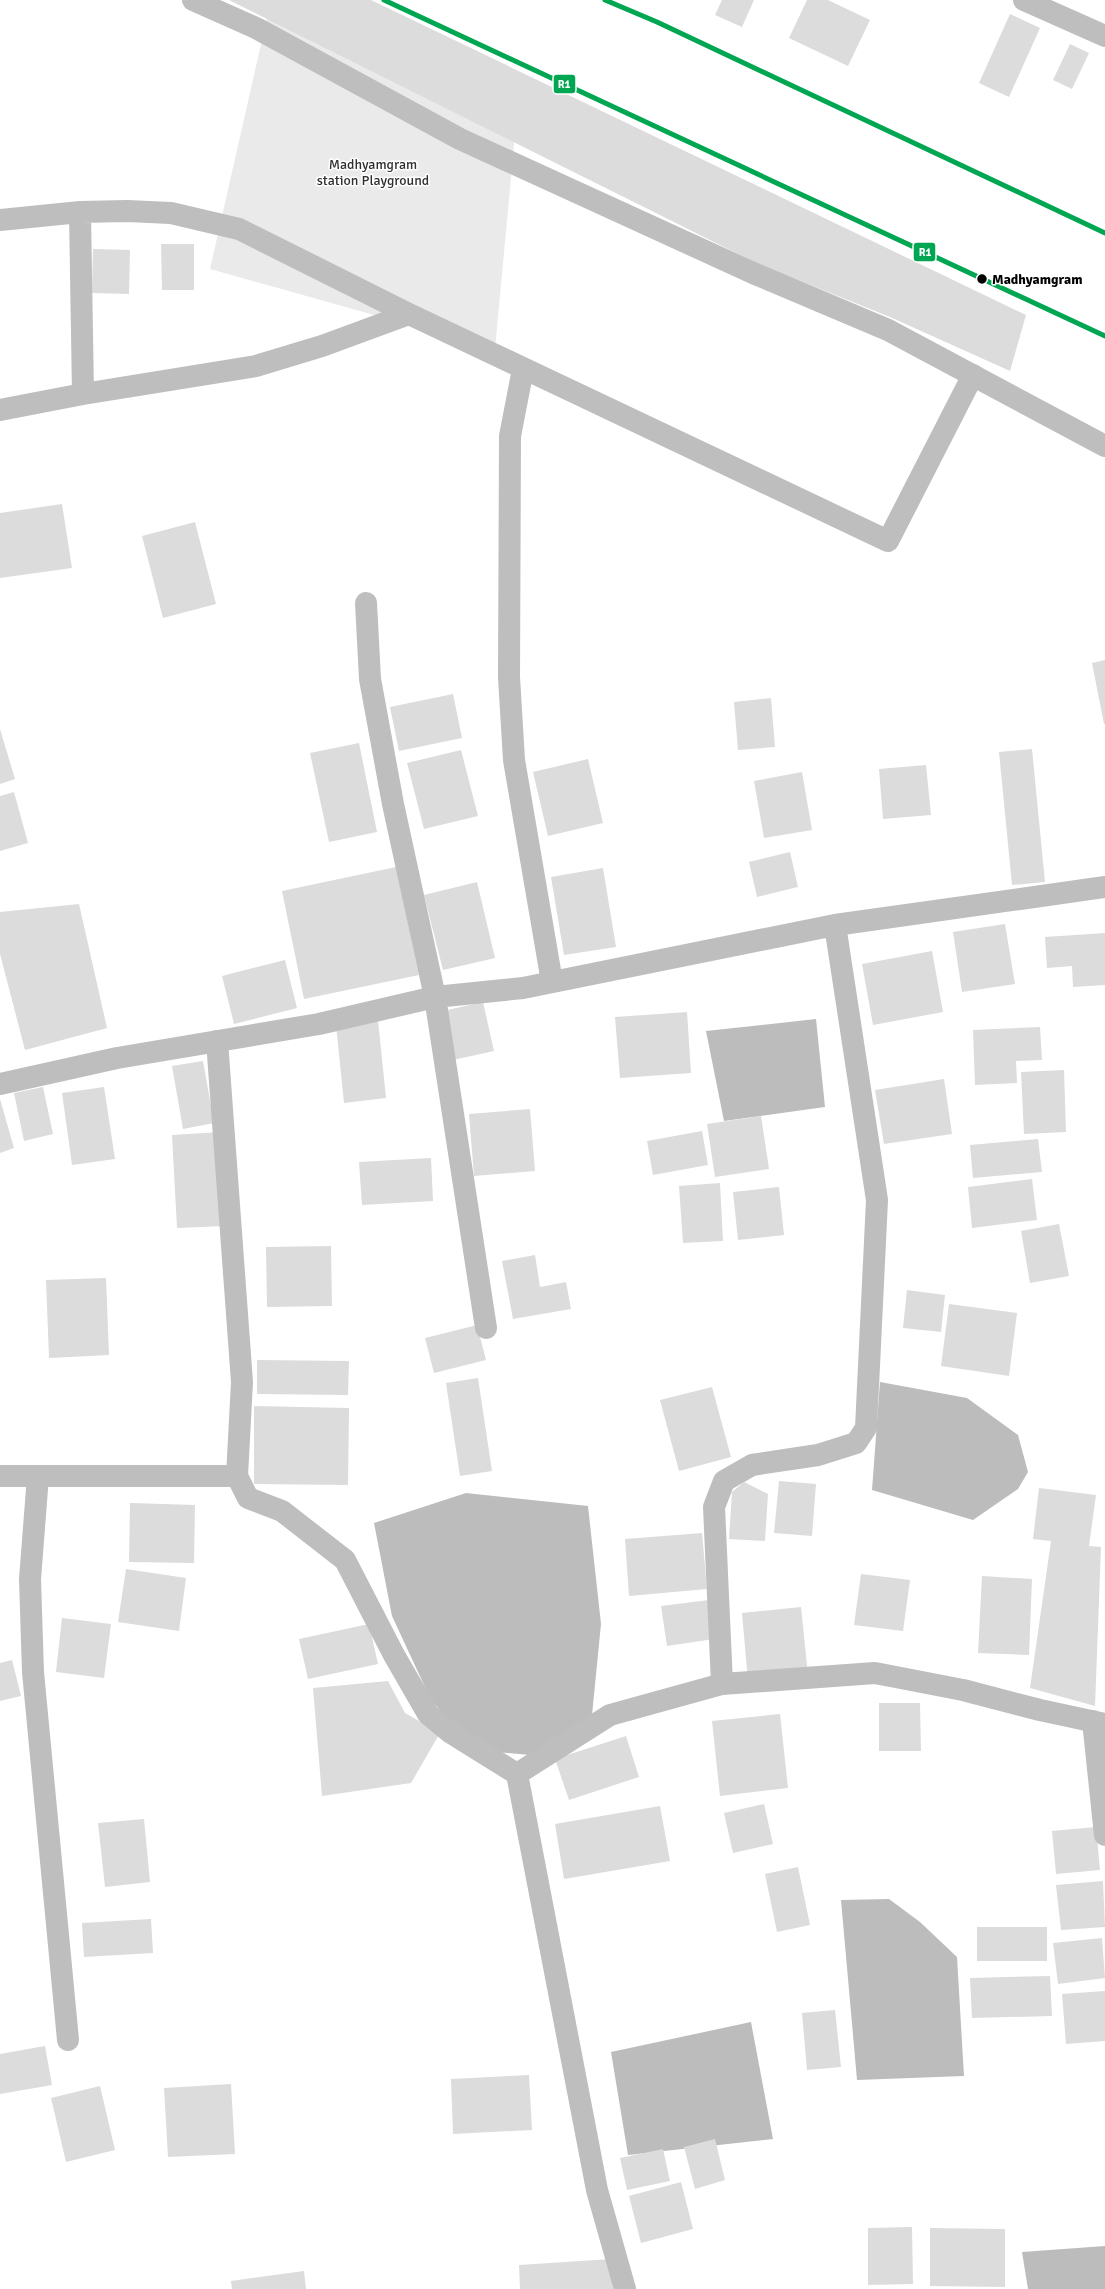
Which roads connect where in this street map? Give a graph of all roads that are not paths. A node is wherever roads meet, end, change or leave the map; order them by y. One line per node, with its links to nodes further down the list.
1 (193, 0): 8 (street)
2 (1024, 0): 3 (street)
3 (1105, 36)
4 (80, 212): 5 (street); 6 (street); 9 (street)
5 (0, 220)
6 (409, 314): 7 (street); 9 (street)
7 (524, 369): 8 (street); 15 (street)
8 (973, 375): 11 (street)
9 (83, 394): 10 (street)
10 (0, 410)
11 (1105, 446)
12 (366, 603): 16 (street)
13 (1105, 887): 14 (street)
14 (835, 924): 15 (street); 23 (street)
15 (552, 982): 16 (street)
16 (435, 997): 17 (street); 19 (street)
17 (217, 1041): 18 (street); 22 (street)
18 (0, 1084)
19 (486, 1328)
20 (0, 1476): 21 (street)
21 (38, 1476): 22 (street); 27 (street)
22 (237, 1476): 25 (street)
23 (722, 1684): 24 (street); 25 (street)
24 (1099, 1722): 26 (street)
25 (517, 1774): 28 (street)
26 (1105, 1835)
27 (68, 2040)
28 (625, 2289)

